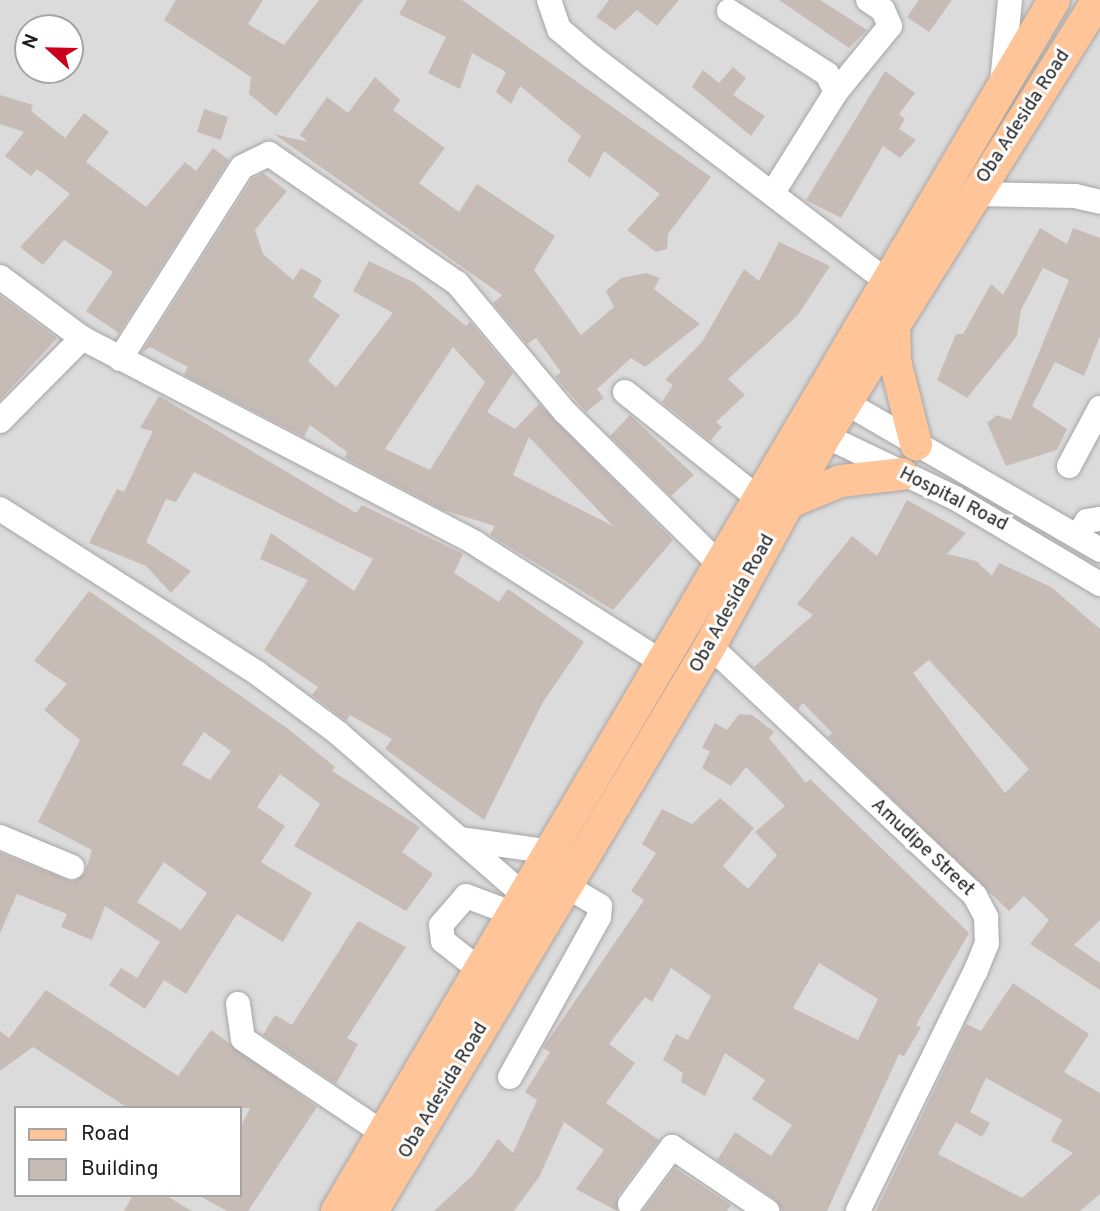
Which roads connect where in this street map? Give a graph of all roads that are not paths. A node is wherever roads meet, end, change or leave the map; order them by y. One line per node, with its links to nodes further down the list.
1 (550, 0): 9 (street)
2 (868, 0): 8 (street)
3 (1010, 0): 7 (street)
4 (1055, 0): 7 (main road, Oba Adesida Road)
5 (1098, 0): 10 (main road, Oba Adesida Road)
6 (729, 11): 8 (street)
7 (1001, 87): 13 (main road, Oba Adesida Road)
8 (836, 92): 9 (street)
9 (772, 194): 13 (street)
10 (975, 194): 11 (street); 14 (main road, Oba Adesida Road)
11 (1100, 202)
12 (0, 277): 15 (street)
13 (887, 281): 18 (main road, Oba Adesida Road)
14 (894, 324): 18 (main road, Oba Adesida Road); 22 (main road)
15 (82, 338): 16 (street); 20 (street)
16 (120, 359): 31 (street); 34 (street)
17 (625, 392): 25 (street)
18 (834, 396): 21 (main road, Oba Adesida Road); 22 (street, Hospital Road)
19 (1100, 408): 23 (street)
20 (0, 421)
21 (813, 430): 24 (street, Hospital Road); 25 (main road, Oba Adesida Road); 26 (main road, Oba Adesida Road)
22 (916, 444): 29 (street, Hospital Road)
23 (1069, 466)
24 (902, 474): 26 (main road); 32 (street, Hospital Road)
25 (759, 499): 31 (main road, Oba Adesida Road)
26 (790, 502): 33 (main road, Oba Adesida Road)
27 (0, 509): 36 (street)
28 (1100, 519): 29 (street)
29 (1078, 536): 30 (street, Hospital Road)
30 (1100, 550)
31 (721, 566): 34 (main road, Oba Adesida Road)
32 (1100, 584)
33 (710, 646): 39 (main road, Oba Adesida Road); 50 (street, Amudipe Street)
34 (665, 664): 37 (main road, Oba Adesida Road)
35 (0, 837): 38 (street)
36 (460, 839): 37 (street); 40 (street)
37 (553, 852): 40 (main road, Oba Adesida Road)
38 (72, 867)
39 (567, 886): 43 (street); 45 (main road, Oba Adesida Road)
40 (519, 905): 41 (main road, Oba Adesida Road); 41 (street)
41 (480, 971): 44 (main road, Oba Adesida Road)
42 (238, 1004): 44 (street)
43 (510, 1077)
44 (383, 1132): 45 (street); 47 (main road, Oba Adesida Road)
45 (408, 1151): 48 (main road, Oba Adesida Road)
46 (630, 1204): 49 (street)
47 (337, 1211)
48 (372, 1211)
49 (768, 1211)
50 (858, 1211)

